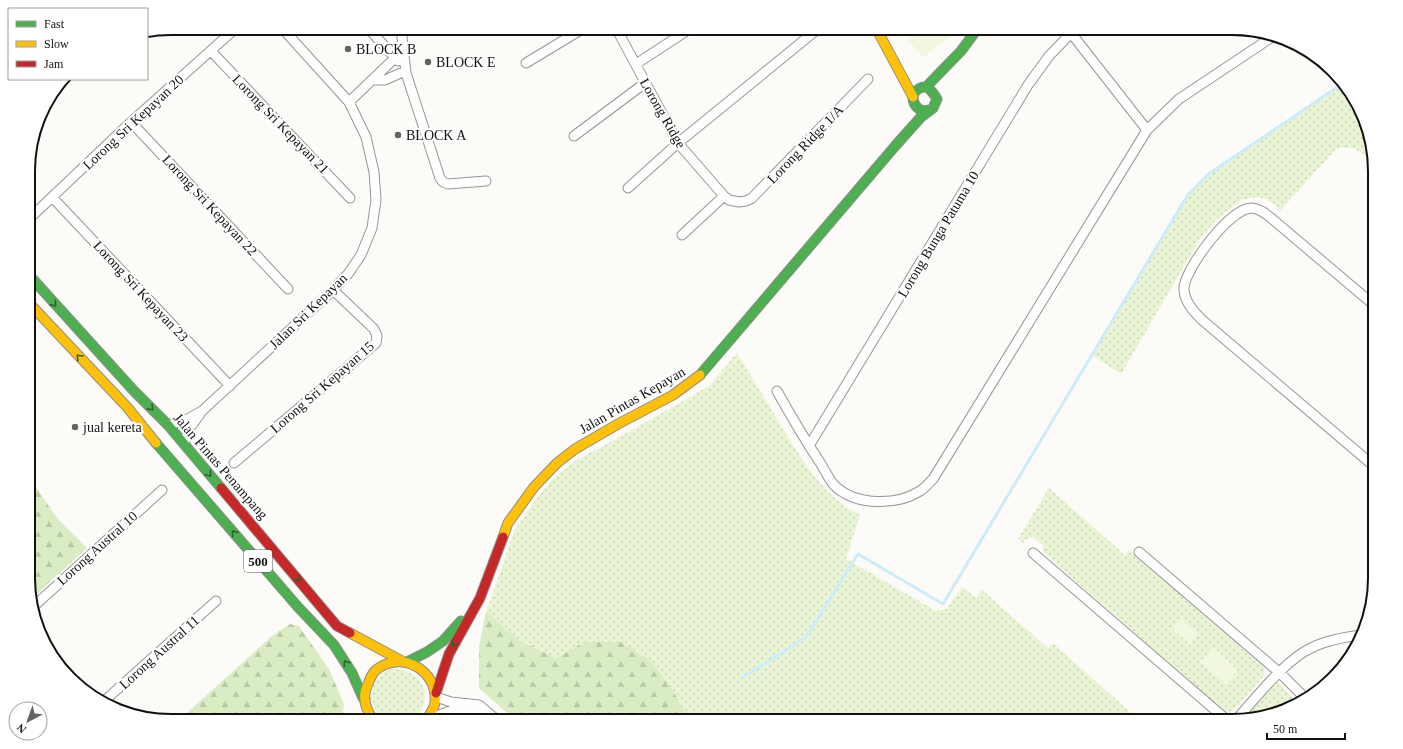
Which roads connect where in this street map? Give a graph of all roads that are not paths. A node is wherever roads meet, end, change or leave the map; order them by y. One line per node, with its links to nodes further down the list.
1 (228, 35): 14 (street, Lorong Sri Kepayan 20)
2 (288, 35): 28 (street, Jalan Sri Kepayan)
3 (375, 35): 16 (street)
4 (402, 35): 20 (street)
5 (572, 35): 17 (street)
6 (620, 35): 18 (street, Lorong Ridge)
7 (680, 35): 18 (street)
8 (810, 35): 34 (street)
9 (880, 35): 19 (main road)
10 (973, 35): 15 (main road)
11 (1068, 35): 56 (street, Lorong Bunga Patuma 10)
12 (1077, 35): 32 (street)
13 (1267, 40): 32 (street)
14 (211, 51): 31 (street, Lorong Sri Kepayan 20); 40 (street, Lorong Sri Kepayan 21)
15 (961, 52): 23 (main road); 25 (main road)
16 (396, 57): 20 (street); 22 (street)
17 (526, 63)
18 (636, 64): 24 (street, Lorong Ridge)
19 (898, 67): 25 (main road); 27 (main road)
20 (406, 72): 22 (street); 36 (street)
21 (868, 79): 41 (street, Lorong Ridge 1/A)
22 (372, 80): 28 (street)
23 (944, 81)
24 (644, 82): 33 (street); 34 (street, Lorong Ridge)
25 (924, 87): 27 (main road); 29 (main road)
26 (940, 91): 29 (main road)
27 (913, 100): 30 (main road); 35 (main road, Jalan Pintas Kepayan)
28 (349, 102): 46 (street, Jalan Sri Kepayan)
29 (936, 102): 30 (main road)
30 (930, 110): 35 (main road, Jalan Pintas Kepayan)
31 (132, 122): 39 (street, Lorong Sri Kepayan 20); 45 (street, Lorong Sri Kepayan 22)
32 (1147, 130): 56 (street)
33 (574, 136)
34 (678, 143): 37 (street); 38 (street, Lorong Ridge)
35 (896, 144): 62 (main road, Jalan Pintas Kepayan)
36 (486, 181)
37 (628, 188)
38 (724, 196): 41 (street, Lorong Ridge); 43 (street)
39 (52, 197): 42 (street, Lorong Sri Kepayan 20); 49 (street, Lorong Sri Kepayan 23)
40 (350, 198)
41 (739, 202)
42 (35, 213)
43 (682, 235)
44 (35, 282): 50 (main road, Jalan Pintas Penampang / 500, one-way to 50)
45 (288, 289)
46 (333, 290): 49 (street, Jalan Sri Kepayan); 58 (street, Lorong Sri Kepayan 15)
47 (1368, 300): 57 (street)
48 (35, 309): 52 (main road, 500, one-way to 48)
49 (230, 386): 53 (street, Jalan Sri Kepayan)
50 (134, 391): 52 (main road); 54 (main road, Jalan Pintas Penampang / 500, one-way to 54)
51 (777, 391): 56 (street)
52 (127, 407): 71 (main road, 500, one-way to 52)
53 (202, 411): 54 (street, Jalan Sri Kepayan); 55 (street, Jalan Sri Kepayan)
54 (168, 425): 55 (main road, Jalan Pintas Penampang / 500)
55 (184, 444): 66 (main road, Jalan Pintas Penampang / 500, one-way to 66)
56 (809, 446)
57 (1368, 462)
58 (234, 463)
59 (162, 490): 64 (street, Lorong Austral 10)
60 (1139, 552): 67 (street)
61 (1033, 553): 79 (street)
62 (480, 598): 66 (main road, Jalan Pintas Kepayan); 68 (main road, Jalan Pintas Kepayan, one-way to 68)
63 (216, 601): 70 (street, Lorong Austral 11)
64 (38, 603)
65 (1355, 636): 67 (street)
66 (404, 661): 68 (main road, 500); 71 (main road, 500)
67 (1280, 672): 69 (street); 80 (street)
68 (436, 695): 75 (main road, Jalan Pintas Kepayan); 78 (street)
69 (1302, 695)
70 (107, 698)
71 (364, 698): 72 (main road, 500)
72 (366, 708): 73 (main road, 500); 74 (main road, 500)
73 (364, 714)
74 (370, 714)
75 (430, 714)
76 (444, 714): 77 (street)
77 (480, 714)
78 (490, 714)
79 (1220, 714)
80 (1242, 714)

